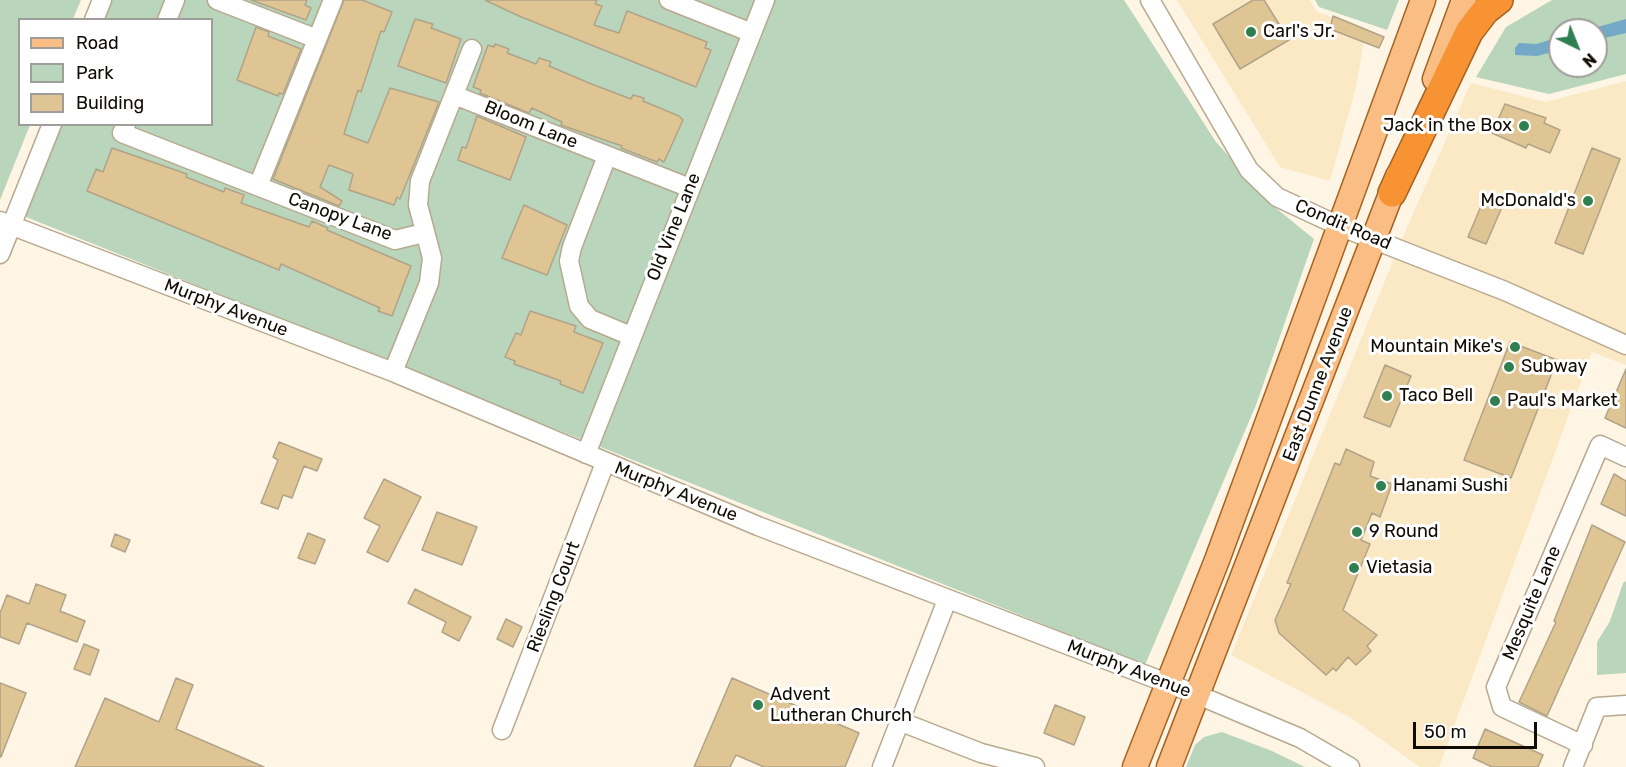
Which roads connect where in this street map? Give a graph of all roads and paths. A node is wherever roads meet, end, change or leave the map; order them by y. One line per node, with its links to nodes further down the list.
1 (102, 0): 11 (street)
2 (174, 0): 12 (street)
3 (217, 0): 14 (street)
4 (333, 0): 14 (street)
5 (669, 0): 13 (street)
6 (765, 0): 13 (street, Old Vine Lane)
7 (1150, 0): 24 (street, Condit Road)
8 (1423, 0): 24 (main road, East Dunne Avenue)
9 (1464, 0): 22 (main road, East Dunne Avenue)
10 (1498, 0): 22 (highway)
11 (95, 18)
12 (168, 18)
13 (752, 33): 21 (street, Old Vine Lane)
14 (317, 39): 20 (street)
15 (472, 49): 16 (street)
16 (454, 94): 19 (street, Bloom Lane); 25 (street)
17 (51, 126): 23 (street)
18 (125, 126): 20 (street, Canopy Lane)
19 (608, 156): 21 (street, Bloom Lane); 28 (street)
20 (258, 186): 25 (street, Canopy Lane)
21 (690, 188): 28 (street, Old Vine Lane)
22 (1392, 193): 26 (main road, East Dunne Avenue)
23 (6, 223): 27 (street); 30 (street, Murphy Avenue)
24 (1339, 226): 26 (street, Condit Road); 35 (main road, East Dunne Avenue)
25 (424, 233): 30 (street)
26 (1374, 240): 29 (street, Condit Road); 36 (main road, East Dunne Avenue)
27 (0, 254)
28 (631, 336): 31 (street, Old Vine Lane)
29 (1626, 345)
30 (393, 372): 31 (street, Murphy Avenue)
31 (586, 454): 33 (street, Murphy Avenue)
32 (1626, 457): 40 (street, Mesquite Lane)
33 (605, 463): 34 (street, Murphy Avenue); 39 (street, Riesling Court)
34 (947, 600): 35 (street, Murphy Avenue); 38 (street)
35 (1168, 684): 36 (street, Murphy Avenue); 43 (main road, East Dunne Avenue)
36 (1198, 695): 44 (main road, East Dunne Avenue); 45 (street, Murphy Avenue)
37 (1626, 705): 40 (street)
38 (899, 721): 41 (street); 42 (street)
39 (502, 730)
40 (1583, 745): 46 (street)
41 (882, 767)
42 (1035, 767)
43 (1135, 767)
44 (1169, 767)
45 (1350, 767)
46 (1573, 767)

